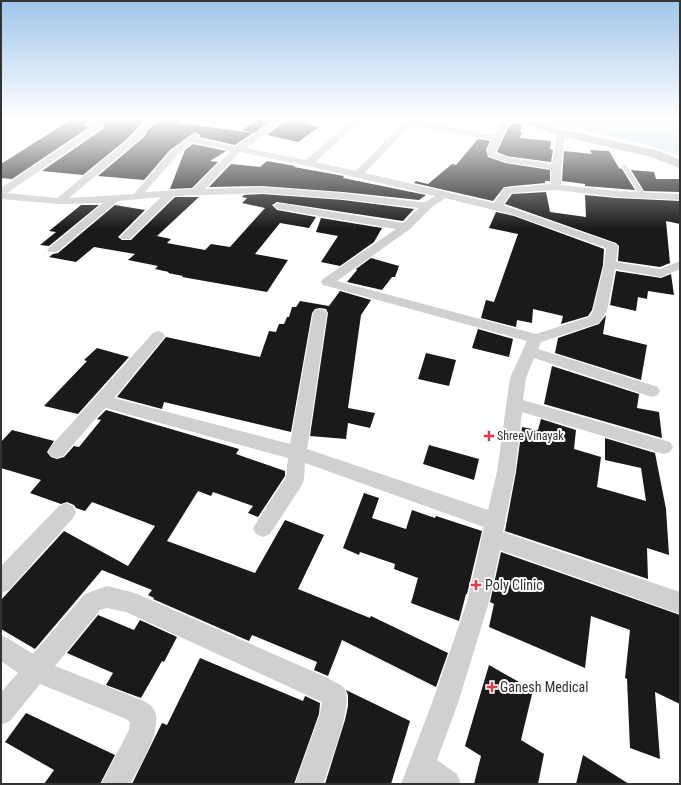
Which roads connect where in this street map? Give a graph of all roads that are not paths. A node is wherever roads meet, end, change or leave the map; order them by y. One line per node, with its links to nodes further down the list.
1 (56, 156): 19 (street)
2 (114, 156): 25 (street)
3 (172, 156): 21 (street)
4 (231, 156): 18 (street)
5 (271, 156): 11 (street)
6 (316, 156): 11 (street)
7 (376, 156): 15 (street)
8 (495, 156): 13 (street)
9 (558, 156): 13 (street)
10 (659, 156): 12 (street)
11 (308, 163): 15 (street)
12 (680, 164)
13 (556, 166): 16 (street)
14 (624, 166): 22 (lane)
15 (358, 174): 20 (street)
16 (556, 187): 22 (street); 28 (street)
17 (171, 193): 18 (street); 21 (street); 30 (street)
18 (195, 193): 26 (street)
19 (1, 194): 25 (street)
20 (443, 194): 26 (street); 28 (street)
21 (137, 196): 24 (street)
22 (643, 196): 23 (street)
23 (680, 198)
24 (114, 199): 25 (street); 31 (street)
25 (59, 201)
26 (428, 205): 29 (street)
27 (278, 206): 29 (street)
28 (498, 207): 32 (street)
29 (406, 227): 36 (street)
30 (126, 237)
31 (53, 250)
32 (610, 265): 33 (street); 36 (street)
33 (680, 265)
34 (320, 313): 42 (street)
35 (158, 336): 38 (street)
36 (533, 345): 37 (street); 39 (street)
37 (652, 391)
38 (102, 401): 41 (street); 42 (street)
39 (515, 404): 40 (street); 45 (street)
40 (664, 447)
41 (57, 451)
42 (297, 453): 44 (street); 45 (street)
43 (66, 512): 46 (street)
44 (263, 528)
45 (494, 530): 47 (street); 51 (street)
46 (1, 582)
47 (680, 603)
48 (1, 647): 49 (street)
49 (37, 671): 50 (street); 52 (street); 53 (street)
50 (1, 712)
51 (418, 775): 54 (street)
52 (115, 784)
53 (309, 784)
54 (447, 784)

